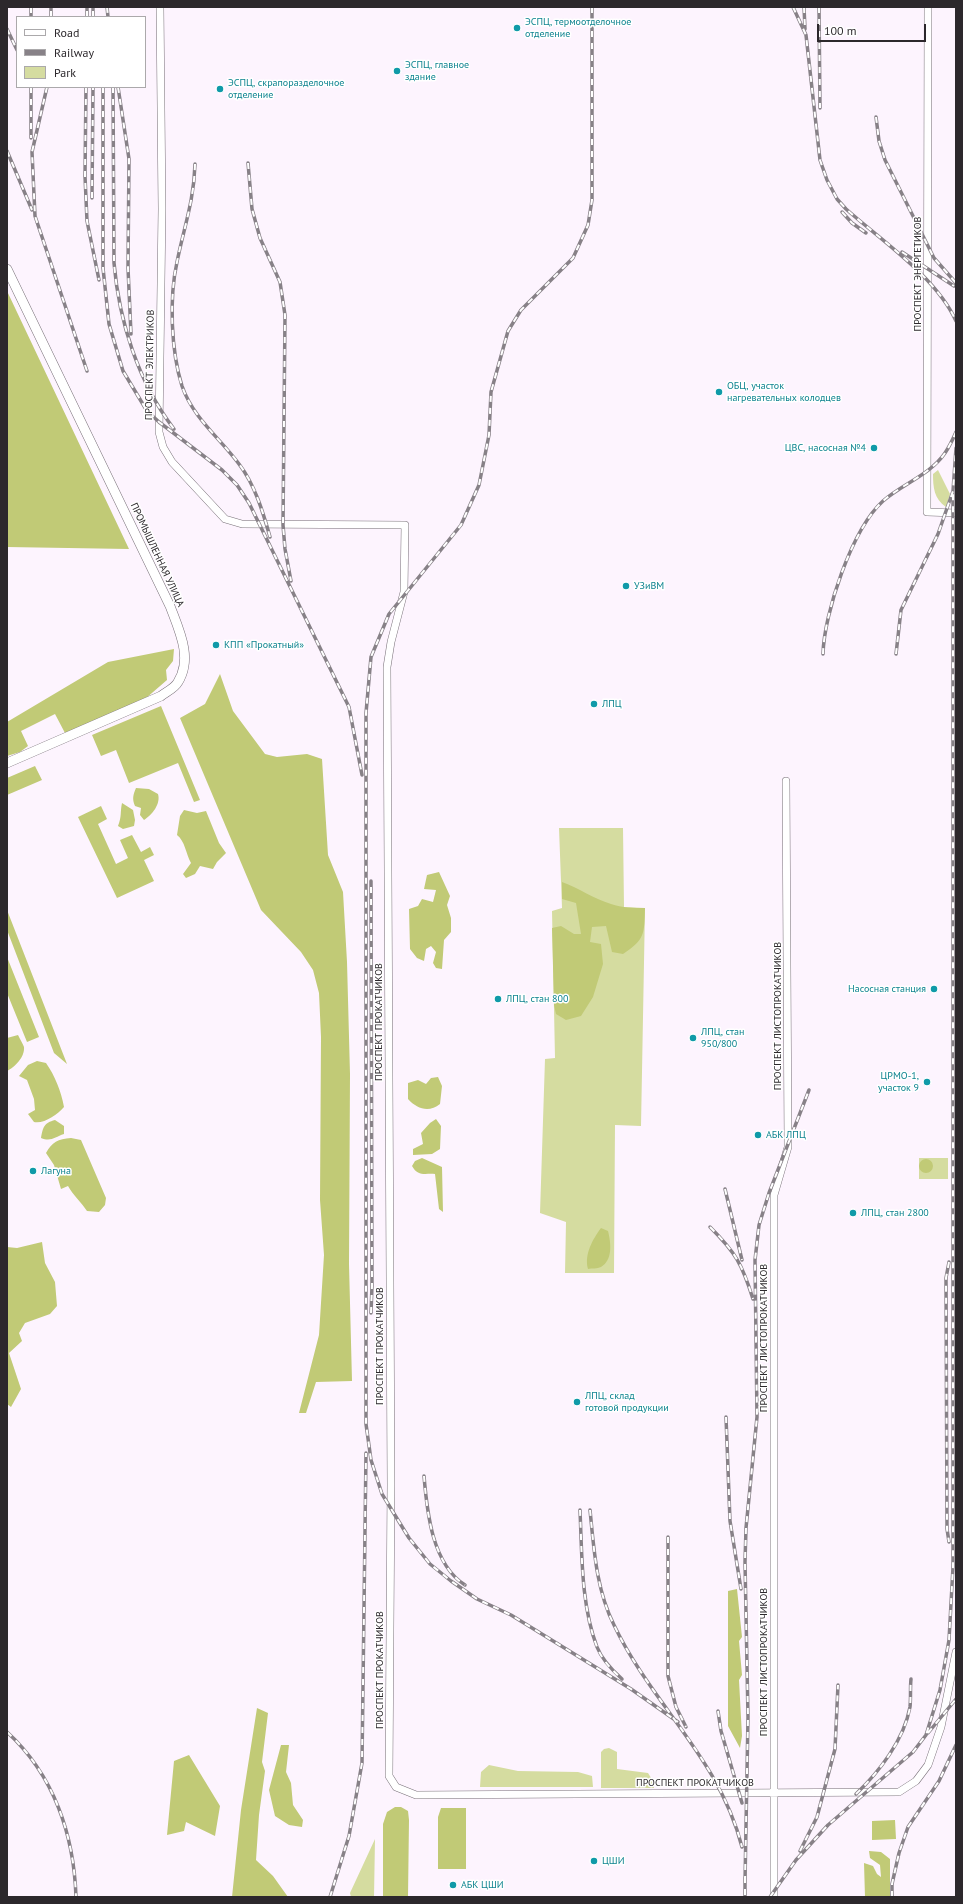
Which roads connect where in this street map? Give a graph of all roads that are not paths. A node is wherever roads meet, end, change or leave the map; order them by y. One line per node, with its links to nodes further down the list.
1 (160, 7): 5 (street, ПРОСПЕКТ ЭЛЕКТРИКОВ)
2 (928, 7): 4 (street, ПРОСПЕКТ ЭНЕРГЕТИКОВ)
3 (7, 270): 6 (street, ПРОМЫШЛЕННАЯ УЛИЦА)
4 (956, 513)
5 (405, 525): 9 (street, ПРОСПЕКТ ПРОКАТЧИКОВ)
6 (7, 763)
7 (786, 781): 9 (street, ПРОСПЕКТ ЛИСТОПРОКАТЧИКОВ)
8 (956, 1652): 9 (street, ПРОСПЕКТ ПРОКАТЧИКОВ)
9 (774, 1792): 10 (street, ПРОСПЕКТ ЛИСТОПРОКАТЧИКОВ)
10 (774, 1897)

